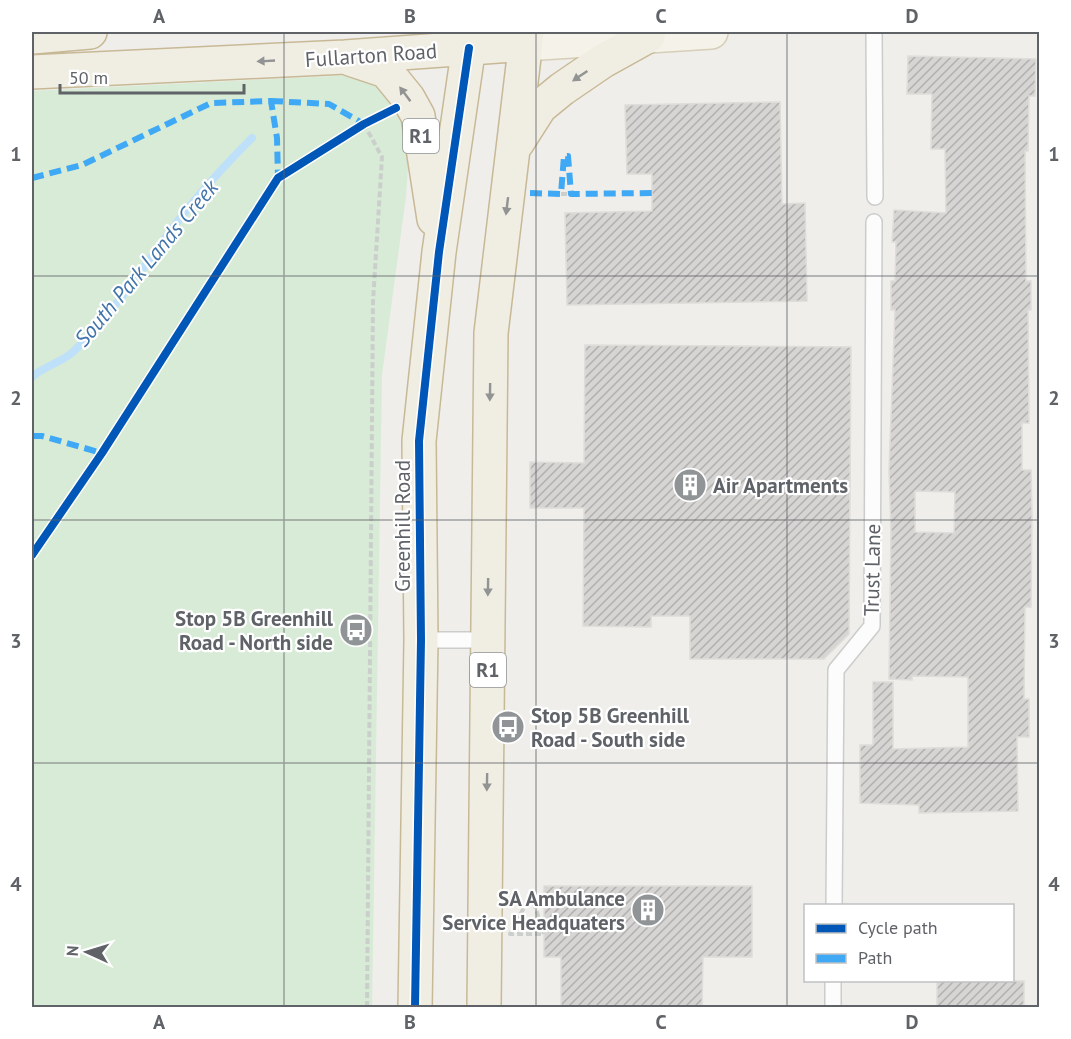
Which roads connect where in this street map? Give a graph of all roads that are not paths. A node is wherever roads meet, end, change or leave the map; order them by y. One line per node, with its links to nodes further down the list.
1 (90, 32): 5 (highway)
2 (711, 32): 4 (main road, Fullarton Road)
3 (874, 32): 11 (lane)
4 (648, 36): 6 (main road, Fullarton Road); 10 (highway, one-way to 10)
5 (32, 37)
6 (526, 38): 7 (highway, Fullarton Road); 10 (highway, R1)
7 (470, 40): 8 (highway, Fullarton Road / R1); 13 (highway, Greenhill Road)
8 (345, 57): 9 (highway, Fullarton Road / R1, one-way to 9); 13 (highway, R1, one-way to 8)
9 (32, 72)
10 (514, 148): 15 (highway, R1, one-way to 15)
11 (875, 197)
12 (874, 222): 16 (lane, Trust Lane)
13 (439, 252): 14 (highway, Greenhill Road / R1)
14 (421, 640): 15 (lane); 19 (highway, Greenhill Road / R1)
15 (488, 640): 17 (highway, R1, one-way to 17)
16 (834, 904)
17 (485, 971): 20 (lane); 21 (highway, R1)
18 (833, 982): 22 (lane)
19 (415, 1008)
20 (477, 1008)
21 (484, 1008)
22 (833, 1008)

